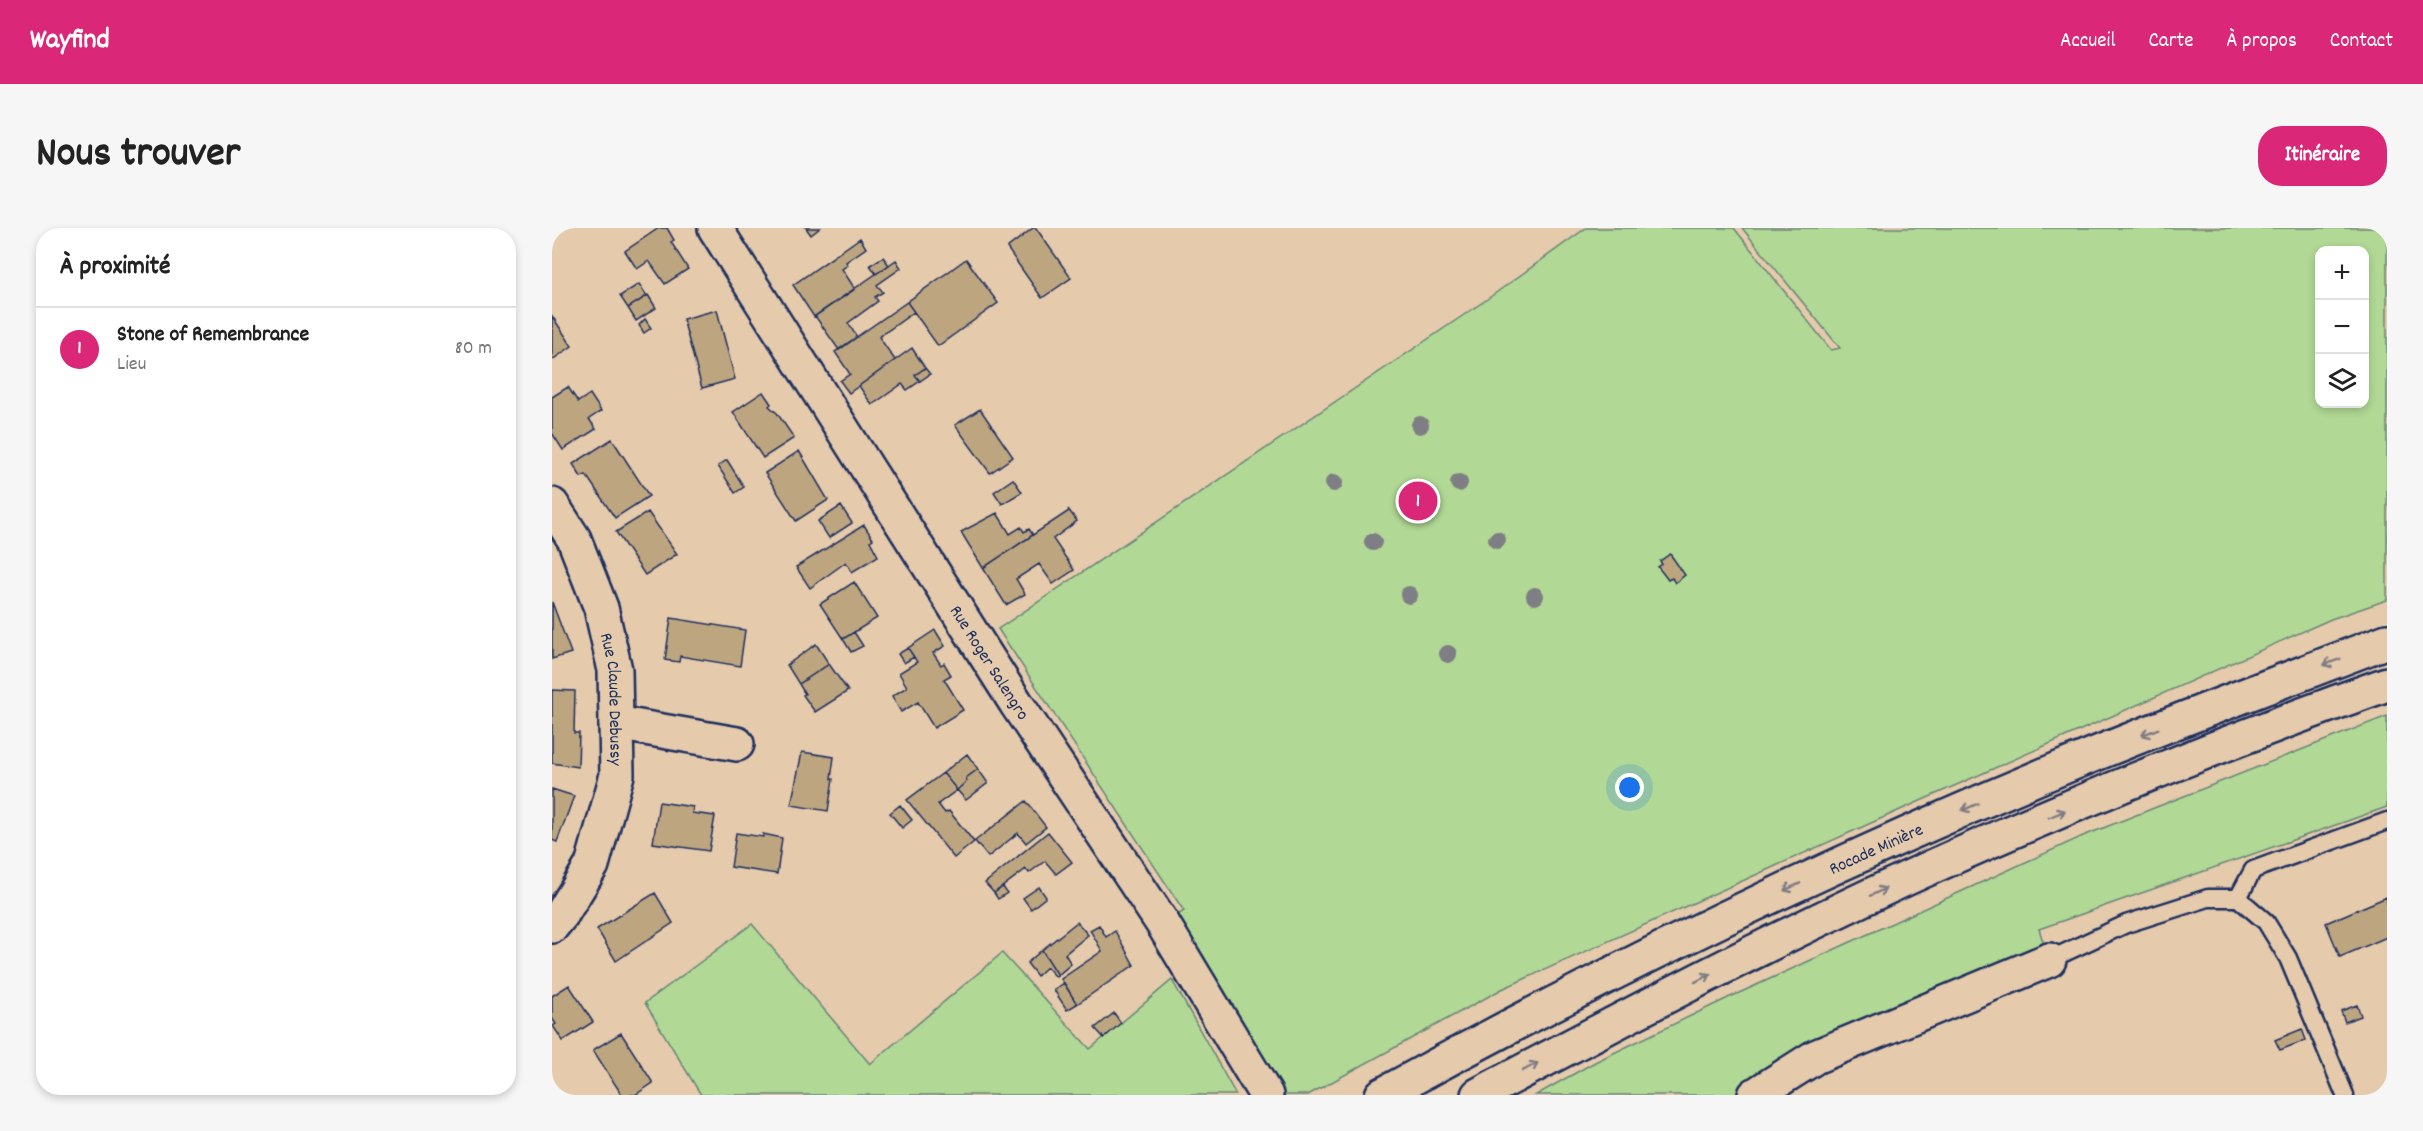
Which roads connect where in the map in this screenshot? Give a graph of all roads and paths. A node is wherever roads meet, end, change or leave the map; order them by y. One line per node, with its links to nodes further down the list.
1 (715, 228): 11 (main road, Rue Roger Salengro)
2 (552, 506): 5 (main road, Rue Claude Debussy)
3 (2387, 641): 12 (main road, Rocade Minière, one-way to 12)
4 (2387, 684): 13 (main road, one-way to 4)
5 (616, 723): 6 (main road); 9 (main road, Rue Claude Debussy)
6 (737, 744)
7 (2387, 821): 8 (lane)
8 (2238, 898): 10 (lane); 15 (lane)
9 (552, 926)
10 (2049, 960): 14 (main road)
11 (1266, 1095)
12 (1382, 1095)
13 (1478, 1095)
14 (1755, 1095)
15 (2345, 1095)

